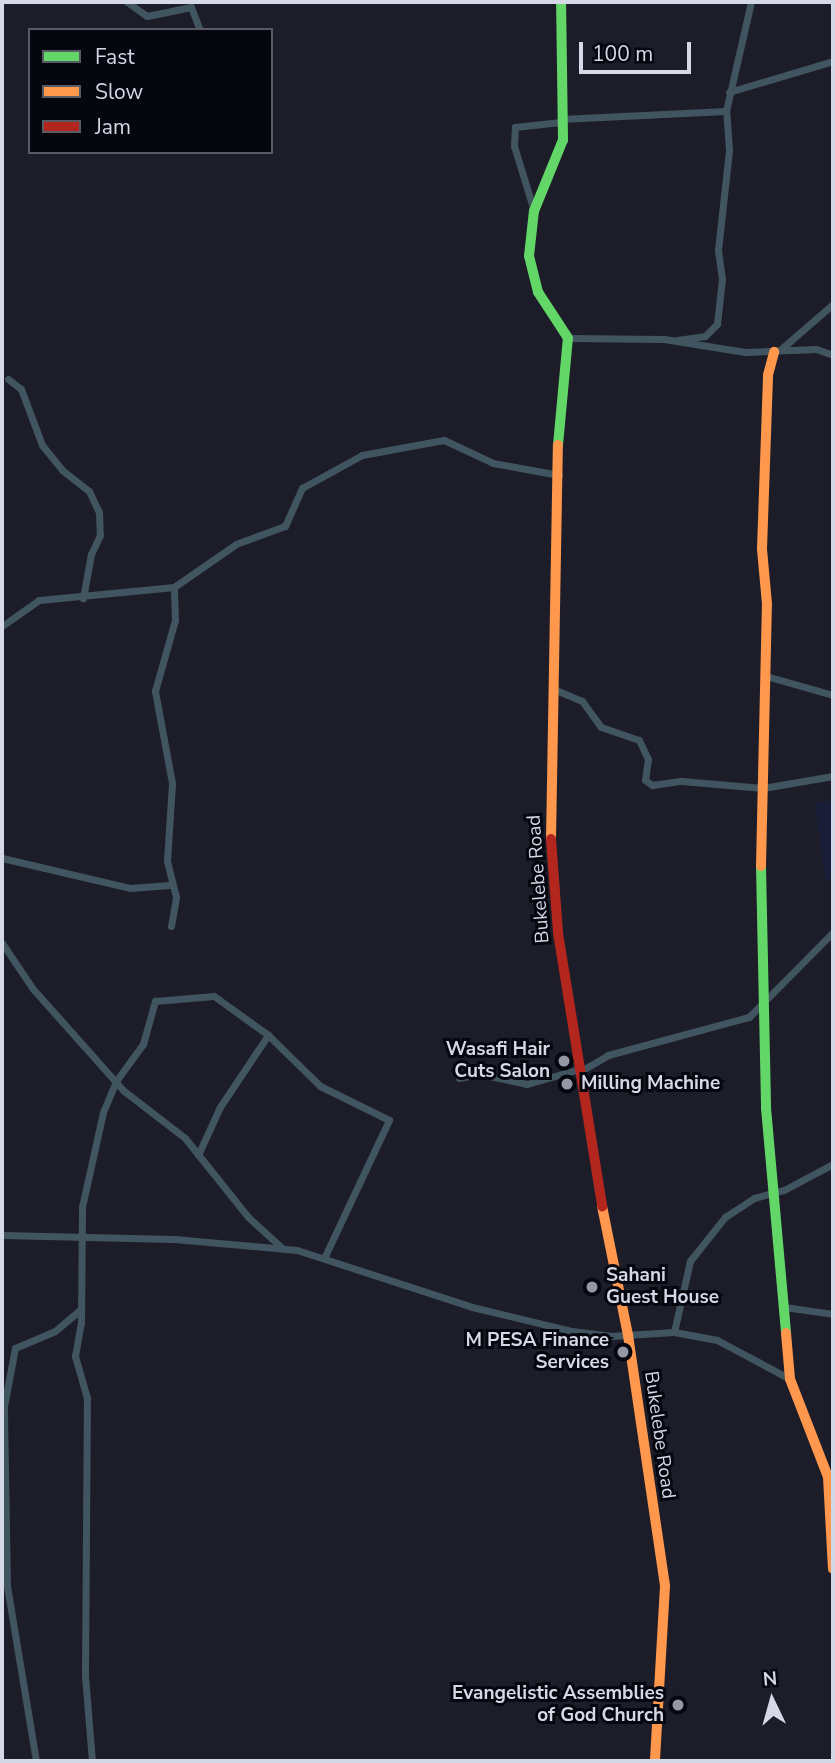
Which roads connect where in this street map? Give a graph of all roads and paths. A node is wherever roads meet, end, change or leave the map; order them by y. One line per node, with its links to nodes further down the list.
1 (127, 2): 4 (street)
2 (561, 2): 8 (street)
3 (751, 2): 6 (street)
4 (199, 28)
5 (833, 61): 6 (street)
6 (729, 92): 7 (street)
7 (726, 111): 8 (street); 12 (street)
8 (561, 120): 9 (street); 9 (street)
9 (534, 211): 11 (street)
10 (833, 304): 13 (street)
11 (568, 338): 12 (street); 16 (street, Bukelebe Road)
12 (677, 340): 13 (street)
13 (777, 351): 14 (street); 20 (street)
14 (833, 355)
15 (8, 379): 18 (street)
16 (559, 475): 17 (street); 21 (street, Bukelebe Road)
17 (174, 587): 18 (street); 26 (street)
18 (83, 598): 19 (street)
19 (2, 626)
20 (766, 676): 22 (street); 24 (street)
21 (556, 690): 24 (street); 32 (street, Bukelebe Road)
22 (833, 695)
23 (833, 776): 24 (street)
24 (763, 788): 30 (street)
25 (2, 858): 26 (street)
26 (170, 885): 27 (street)
27 (171, 926)
28 (833, 933): 30 (street)
29 (2, 943): 34 (street)
30 (764, 1004): 32 (street); 37 (street)
31 (268, 1035): 34 (street); 35 (street); 41 (street)
32 (579, 1071): 33 (street); 46 (street, Bukelebe Road)
33 (459, 1078)
34 (116, 1081): 35 (street); 39 (street)
35 (198, 1155): 40 (street)
36 (833, 1164): 37 (street)
37 (772, 1192): 42 (street); 45 (street)
38 (2, 1236): 39 (street)
39 (79, 1241): 40 (street); 43 (street)
40 (281, 1247): 41 (street)
41 (325, 1256): 46 (street)
42 (784, 1307): 44 (street); 47 (street)
43 (80, 1310): 48 (street); 52 (street)
44 (833, 1314)
45 (674, 1332): 46 (street); 47 (street)
46 (628, 1335): 53 (street, Bukelebe Road)
47 (789, 1379): 49 (street)
48 (3, 1399): 51 (street)
49 (832, 1503): 50 (street)
50 (833, 1569)
51 (36, 1761)
52 (92, 1761)
53 (655, 1761)

